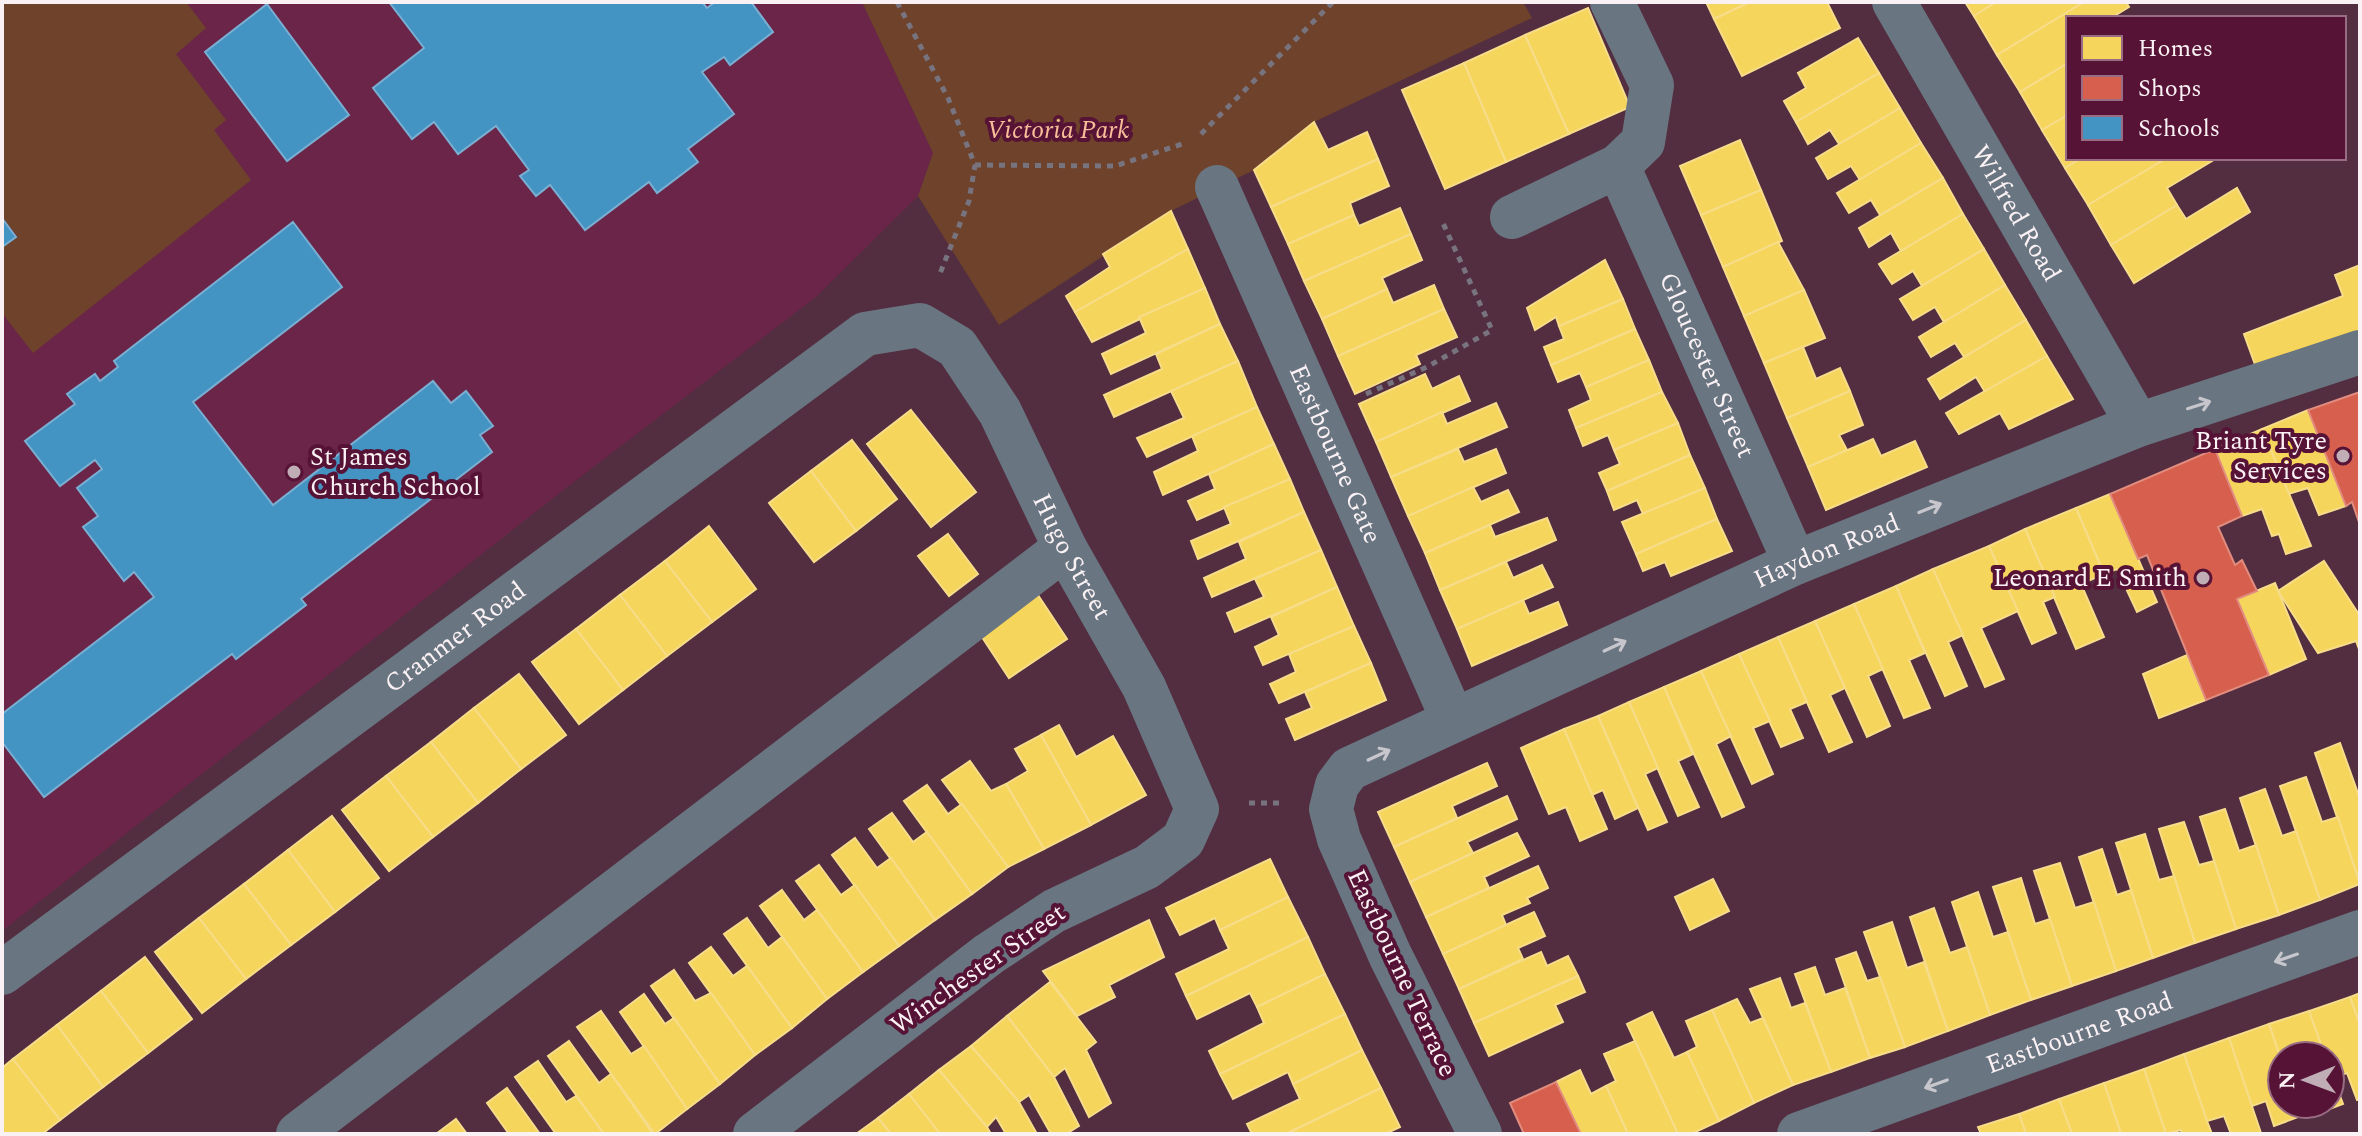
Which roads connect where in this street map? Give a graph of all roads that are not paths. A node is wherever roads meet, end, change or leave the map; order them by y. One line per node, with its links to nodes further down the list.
1 (1612, 2): 3 (street)
2 (1894, 2): 8 (street, Wilfred Road)
3 (1618, 166): 5 (street); 10 (street, Gloucester Street)
4 (1217, 187): 11 (street, Eastbourne Gate)
5 (1512, 217)
6 (920, 325): 9 (street, Hugo Street); 15 (street, Cranmer Road)
7 (2360, 352): 8 (street, Haydon Road, one-way to 7)
8 (2138, 425): 10 (street, Haydon Road, one-way to 8)
9 (1065, 548): 12 (street, Hugo Street); 16 (street)
10 (1795, 563): 11 (street, Haydon Road, one-way to 10)
11 (1453, 720): 13 (street, Haydon Road, one-way to 11)
12 (1197, 809): 17 (street, Winchester Street)
13 (1331, 809): 18 (street, Eastbourne Terrace)
14 (2360, 932): 19 (street, Eastbourne Road, one-way to 19)
15 (2, 973)
16 (298, 1134)
17 (755, 1134)
18 (1480, 1134)
19 (1799, 1134)

